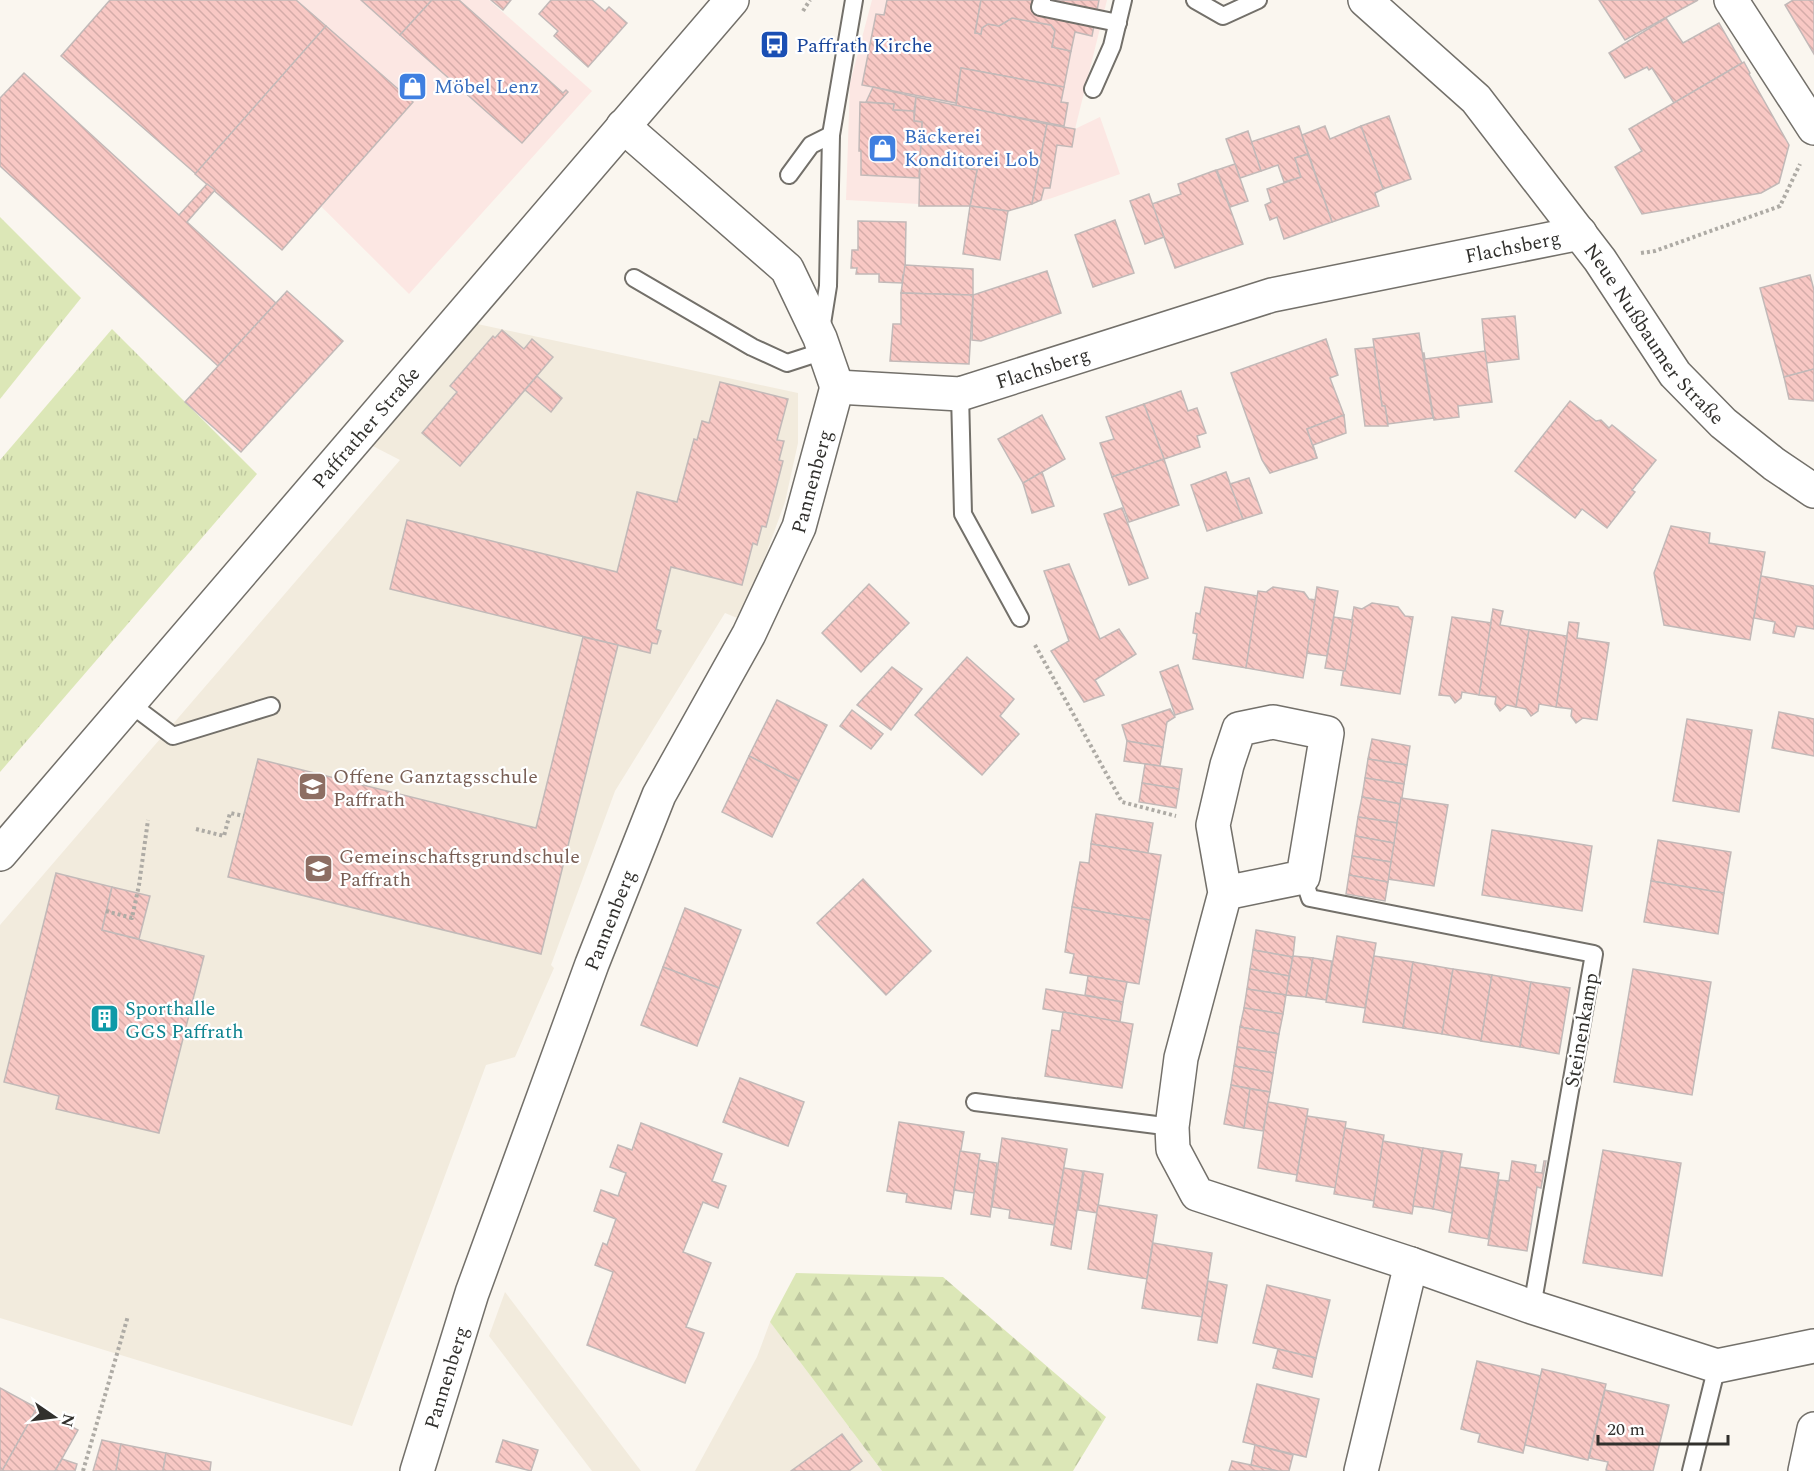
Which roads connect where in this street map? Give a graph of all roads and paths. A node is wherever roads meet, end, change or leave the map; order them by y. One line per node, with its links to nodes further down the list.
1 (732, 0): 13 (street, Paffrather Straße)
2 (810, 0): 10 (path)
3 (854, 0): 15 (lane)
4 (1042, 0): 11 (lane)
5 (1123, 0): 11 (lane)
6 (1195, 0): 7 (lane)
7 (1258, 0)
8 (1365, 0): 18 (street, Neue Nußbaumer Straße)
9 (1731, 0): 14 (street)
10 (803, 11)
11 (1118, 24): 12 (lane)
12 (1093, 89)
13 (623, 126): 21 (street); 26 (street, Paffrather Straße)
14 (1814, 128)
15 (831, 135): 17 (lane); 21 (lane)
16 (1801, 162): 19 (path)
17 (789, 175)
18 (1580, 233): 19 (street, Neue Nußbaumer Straße); 23 (street, Flachsberg)
19 (1600, 260): 24 (street, Neue Nußbaumer Straße)
20 (634, 278): 21 (lane)
21 (822, 345): 22 (street)
22 (837, 387): 23 (street, Flachsberg); 45 (street, Pannenberg)
23 (960, 394): 25 (lane)
24 (1814, 491)
25 (1020, 618): 30 (path)
26 (129, 703): 27 (lane); 32 (street, Paffrather Straße)
27 (271, 706)
28 (244, 816): 31 (path)
29 (148, 820): 35 (path)
30 (1213, 825): 33 (street); 34 (street)
31 (196, 829)
32 (0, 854)
33 (1303, 877): 34 (street); 39 (lane, Steinenkamp)
34 (1225, 893): 37 (street)
35 (106, 911)
36 (975, 1102): 37 (lane)
37 (1172, 1127): 38 (street)
38 (1411, 1264): 39 (street); 46 (street)
39 (1532, 1307): 42 (street)
40 (128, 1316): 44 (path)
41 (1814, 1346): 42 (street)
42 (1717, 1366): 47 (lane)
43 (1814, 1429): 48 (street)
44 (83, 1471)
45 (417, 1471)
46 (1361, 1471)
47 (1691, 1471)
48 (1805, 1471)

